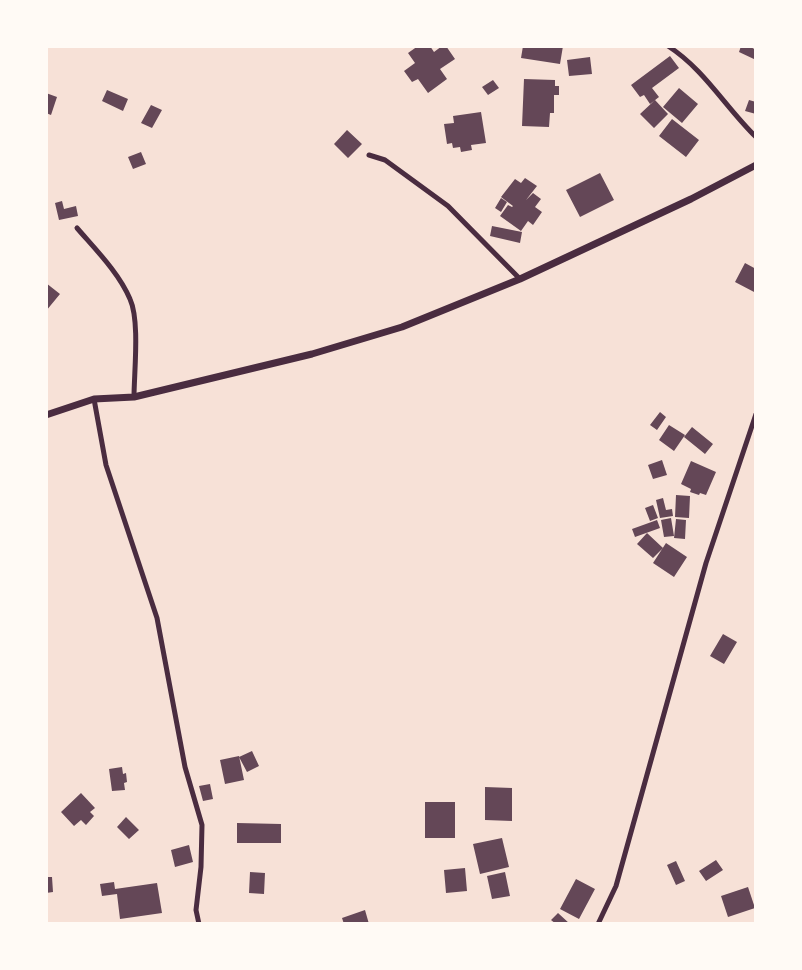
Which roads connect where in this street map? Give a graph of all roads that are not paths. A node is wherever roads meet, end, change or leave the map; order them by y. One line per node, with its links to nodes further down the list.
1 (668, 46): 2 (street)
2 (756, 138)
3 (369, 154): 6 (street)
4 (756, 165): 6 (street)
5 (77, 228): 7 (street)
6 (520, 279): 7 (street)
7 (134, 397): 8 (street)
8 (94, 399): 10 (street); 11 (street)
9 (756, 414): 12 (street)
10 (46, 415)
11 (199, 924)
12 (598, 924)

